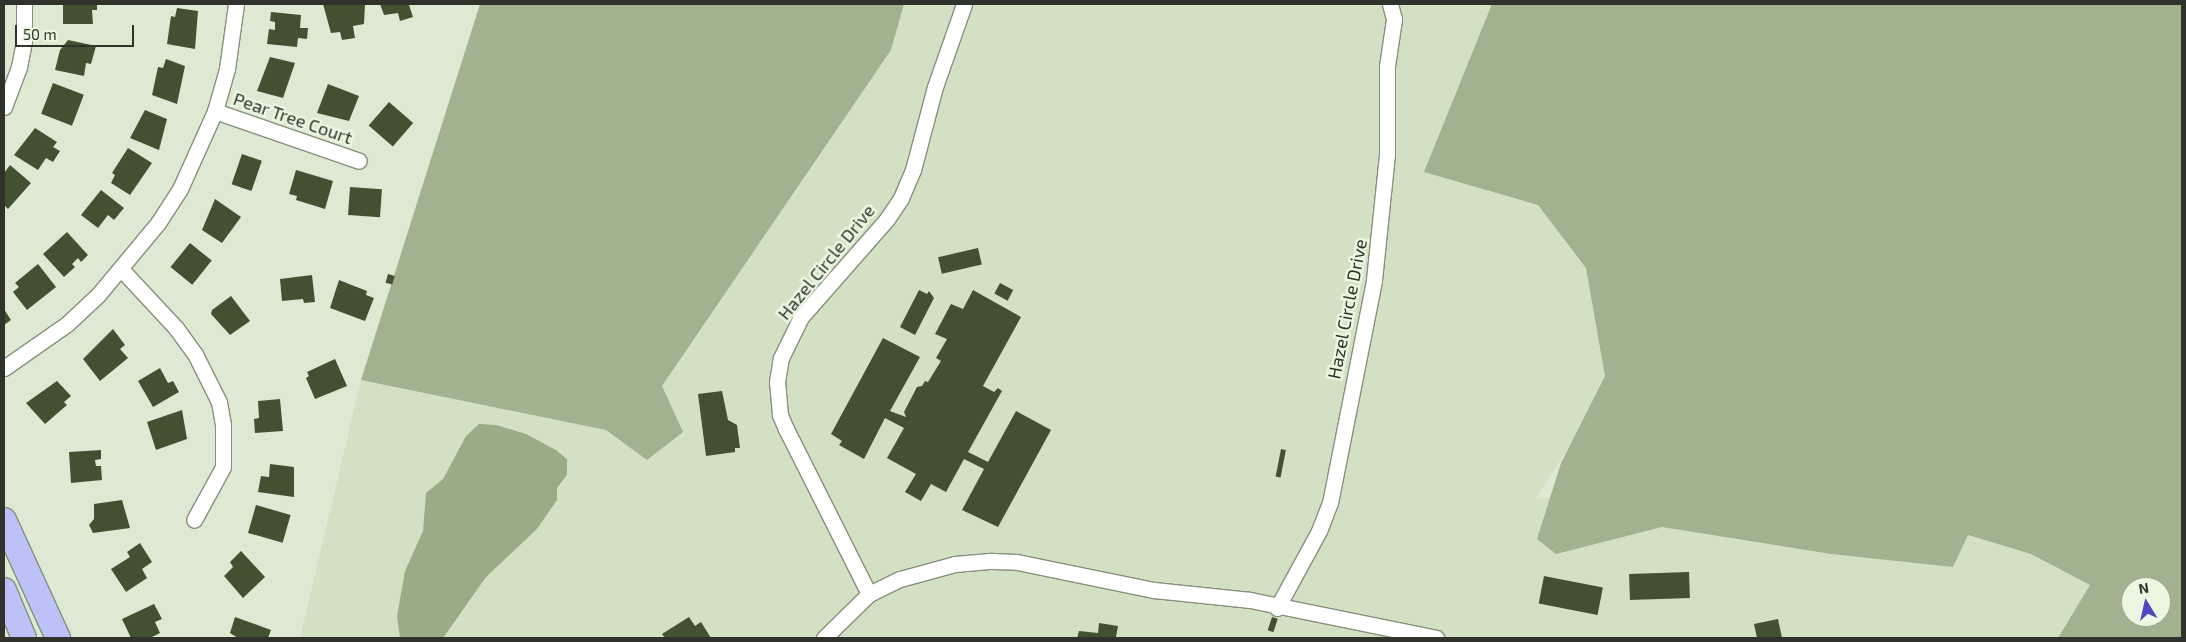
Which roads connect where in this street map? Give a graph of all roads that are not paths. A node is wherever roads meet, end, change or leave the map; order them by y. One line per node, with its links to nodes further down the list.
1 (24, 4): 5 (street)
2 (236, 4): 6 (street)
3 (964, 4): 13 (street, Hazel Circle Drive)
4 (1390, 4): 14 (street, Hazel Circle Drive)
5 (4, 107)
6 (215, 111): 7 (street, Pear Tree Court); 8 (street)
7 (359, 161)
8 (122, 270): 9 (street); 11 (street)
9 (4, 368)
10 (4, 520): 16 (main road)
11 (194, 520)
12 (4, 590): 15 (main road)
13 (869, 594): 14 (street); 17 (street)
14 (1277, 608): 18 (street)
15 (24, 638)
16 (58, 638)
17 (824, 638)
18 (1436, 638)

